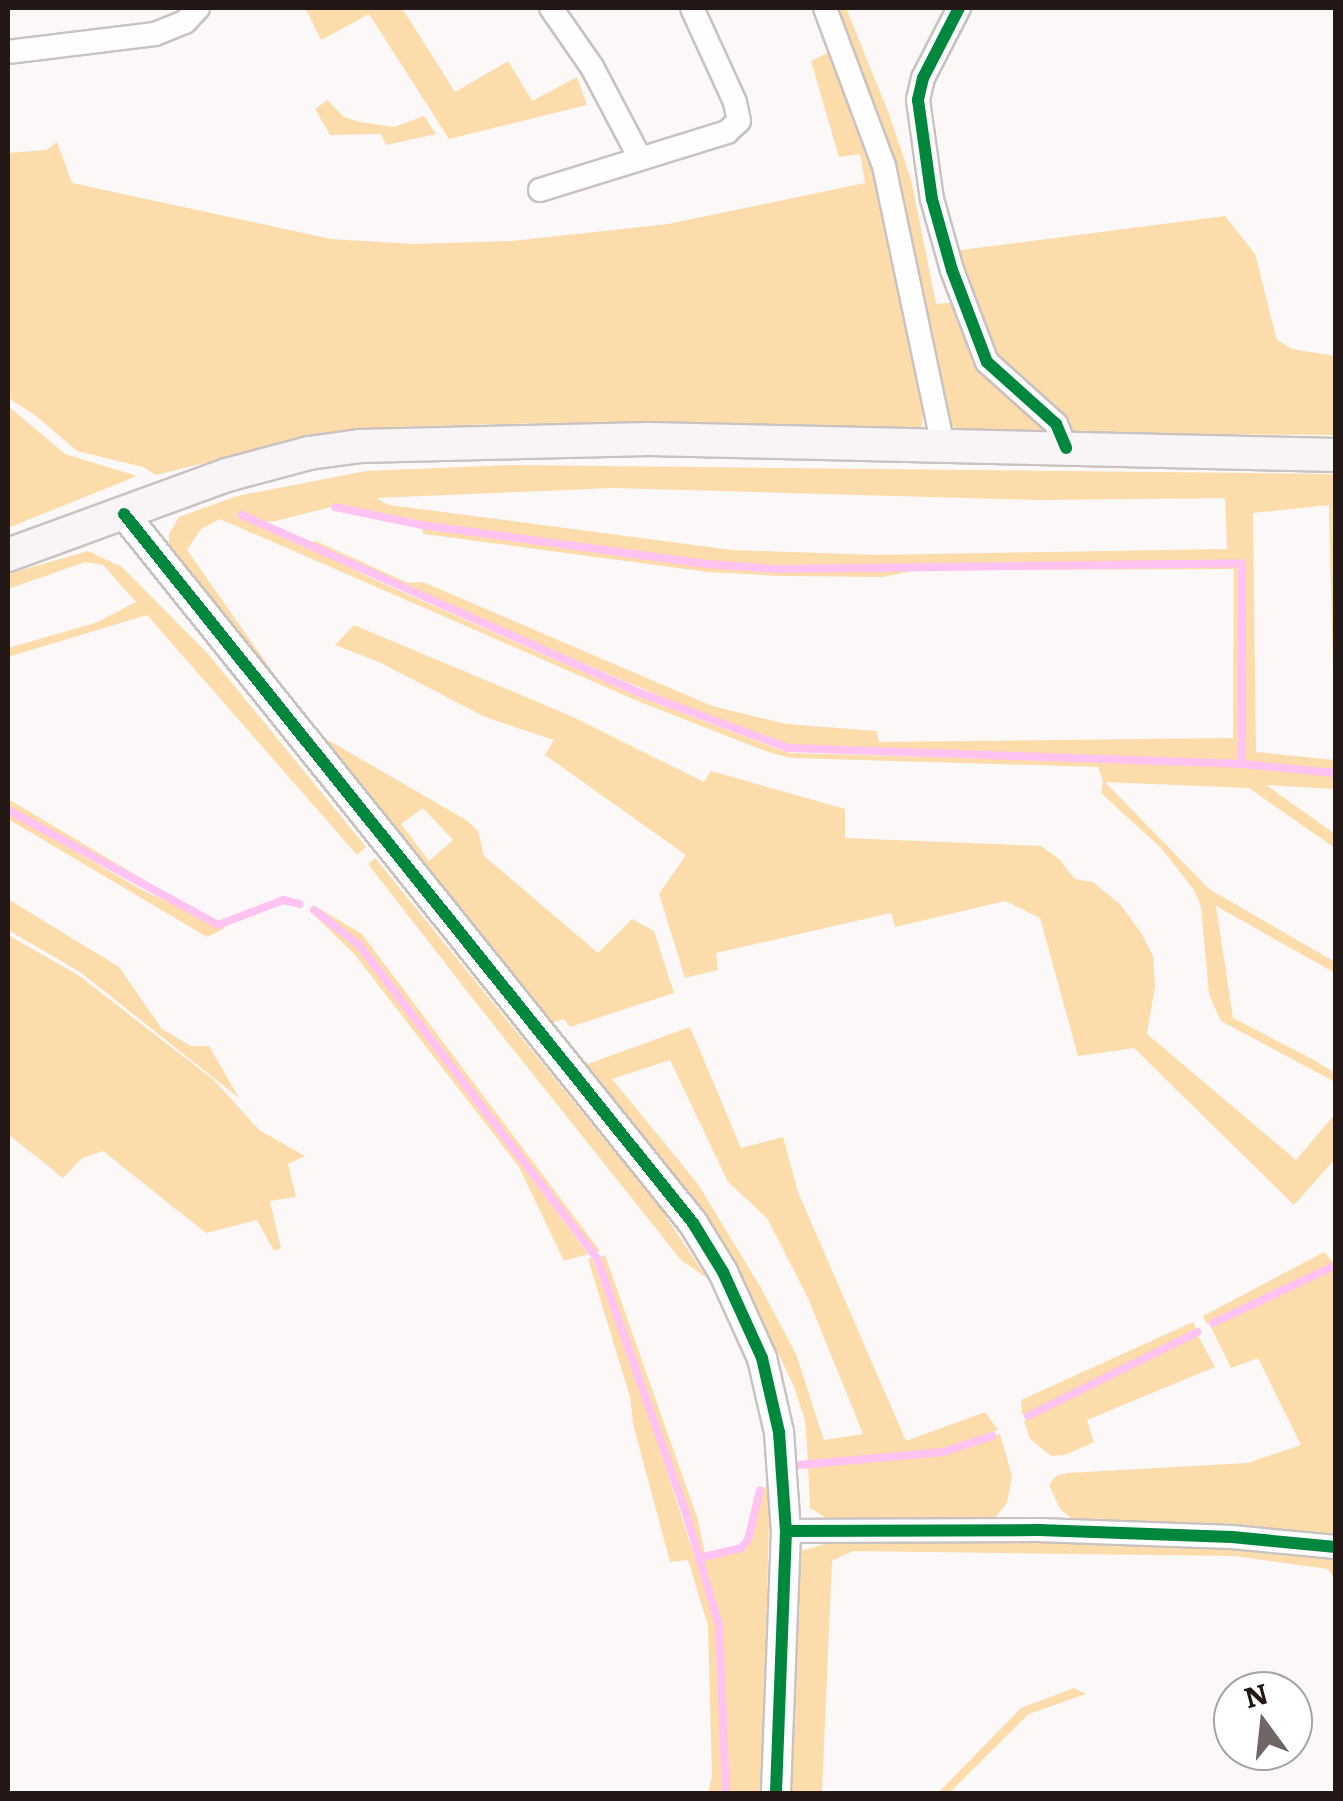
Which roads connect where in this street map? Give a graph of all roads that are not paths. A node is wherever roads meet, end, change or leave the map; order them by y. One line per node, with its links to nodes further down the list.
1 (198, 8): 6 (street)
2 (551, 8): 7 (street)
3 (692, 8): 7 (street)
4 (825, 8): 9 (street)
5 (958, 8): 10 (street)
6 (8, 52)
7 (639, 156): 8 (street)
8 (540, 190)
9 (943, 448): 10 (main road); 12 (main road)
10 (1066, 448): 11 (main road)
11 (1336, 454)
12 (124, 514): 13 (main road); 14 (street)
13 (8, 555)
14 (786, 1530): 15 (street); 16 (street)
15 (1336, 1546)
16 (776, 1794)

